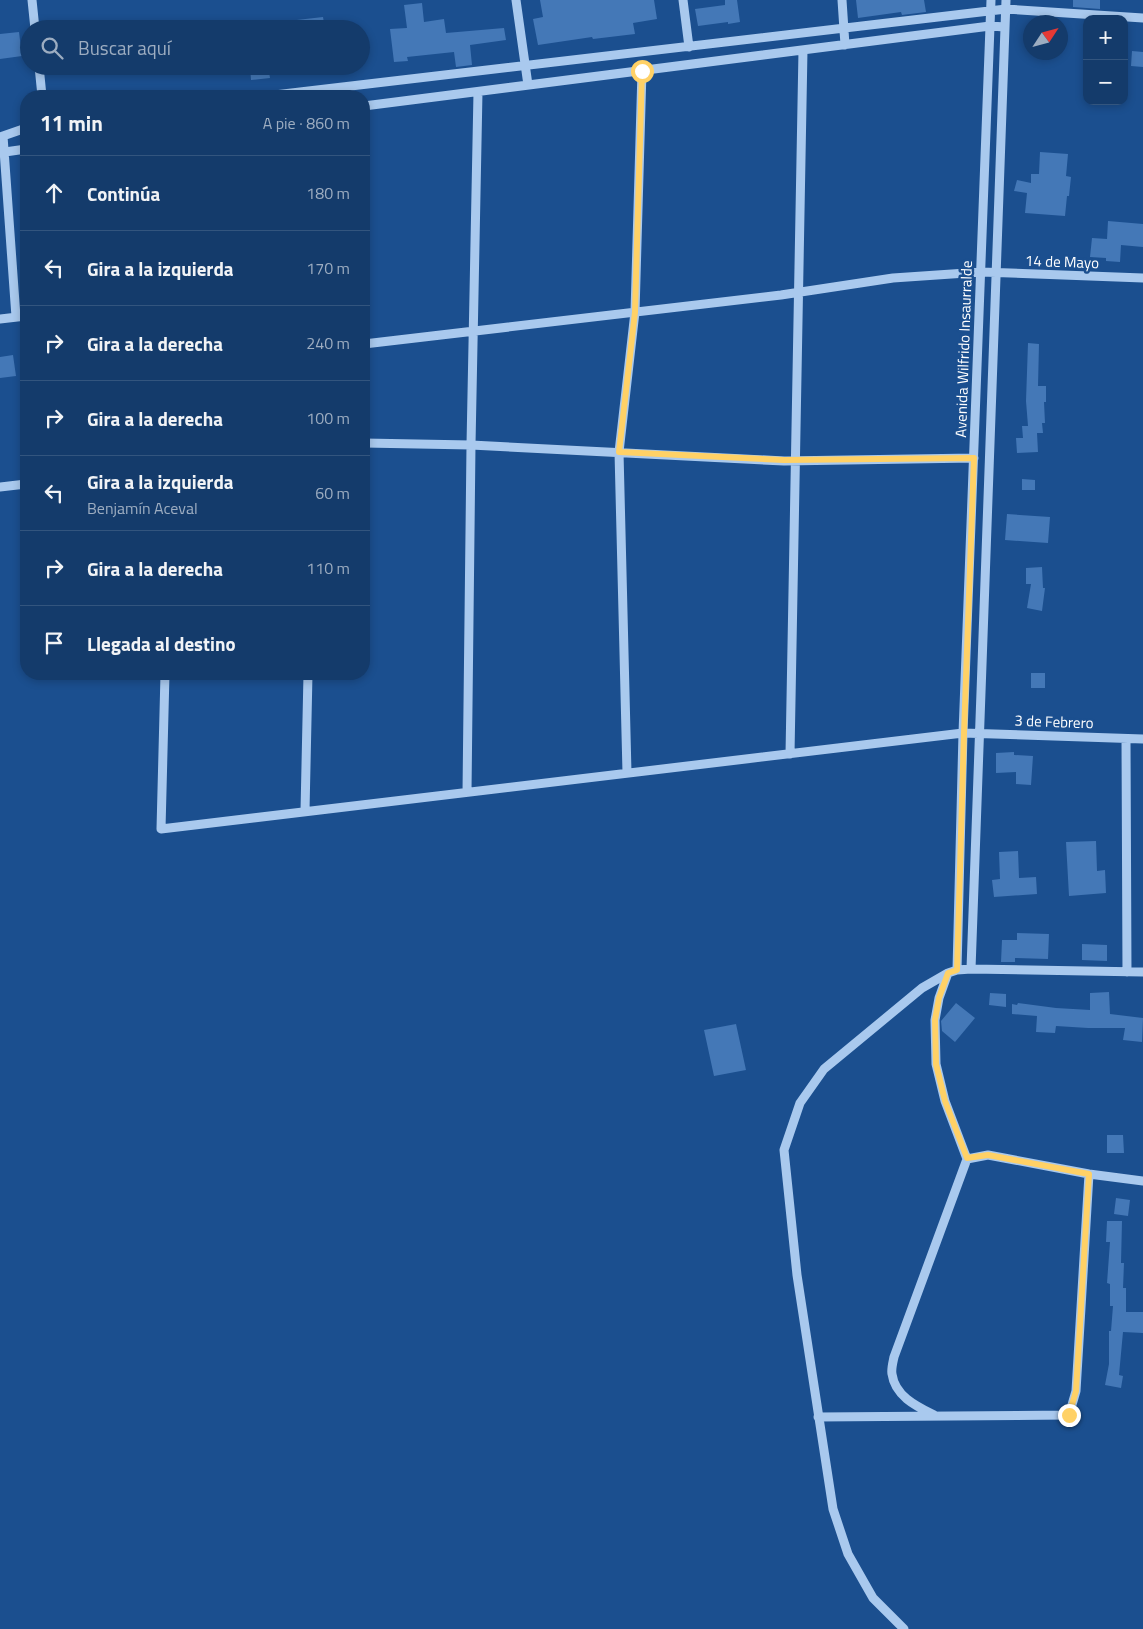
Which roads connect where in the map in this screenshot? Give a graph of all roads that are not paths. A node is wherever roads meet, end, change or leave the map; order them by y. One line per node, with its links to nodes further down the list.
1 (32, 0): 9 (street)
2 (516, 0): 16 (street)
3 (683, 0): 14 (street)
4 (842, 0): 12 (street)
5 (991, 0): 7 (street, Avenida Wilfrido Insaurralde)
6 (1006, 5): 7 (street); 8 (street); 11 (street, Avenida Wilfrido Insaurralde)
7 (991, 11): 10 (street, Avenida Wilfrido Insaurralde); 12 (street)
8 (1143, 18)
9 (34, 20)
10 (990, 26): 11 (street); 13 (street); 28 (street, Avenida Wilfrido Insaurralde)
11 (1005, 27): 29 (street, Avenida Wilfrido Insaurralde)
12 (845, 28): 13 (street); 14 (street)
13 (845, 45): 15 (street)
14 (689, 47): 16 (street)
15 (803, 50): 17 (street); 31 (street)
16 (525, 66): 19 (street); 21 (street)
17 (642, 71): 19 (street); 32 (street)
18 (40, 75): 20 (street)
19 (528, 85): 22 (street)
20 (41, 90)
21 (318, 90)
22 (478, 92): 23 (street); 36 (street)
23 (370, 105)
24 (20, 130): 25 (street)
25 (2, 136): 27 (street)
26 (20, 150): 27 (street)
27 (3, 151): 33 (street)
28 (981, 272): 29 (street, 14 de Mayo); 31 (street, 14 de Mayo); 41 (street, Avenida Wilfrido Insaurralde)
29 (996, 273): 30 (street, 14 de Mayo); 48 (street, Avenida Wilfrido Insaurralde)
30 (1143, 278)
31 (798, 292): 32 (street, 14 de Mayo); 42 (street)
32 (635, 312): 36 (street, 14 de Mayo); 40 (street)
33 (16, 317): 34 (street); 35 (street)
34 (20, 317)
35 (0, 319)
36 (474, 330): 37 (street, 14 de Mayo); 39 (street)
37 (370, 343)
38 (370, 443): 39 (street)
39 (471, 444): 40 (street); 53 (street)
40 (619, 452): 42 (street); 52 (street)
41 (974, 458): 42 (street); 47 (street, Avenida Wilfrido Insaurralde)
42 (796, 460): 51 (street)
43 (20, 485): 44 (street)
44 (0, 487)
45 (165, 680): 54 (street, 3 de Febrero)
46 (308, 680): 54 (street)
47 (964, 733): 48 (street, 3 de Febrero); 51 (street, 3 de Febrero); 56 (street, Avenida Wilfrido Insaurralde)
48 (980, 734): 49 (street, 3 de Febrero); 55 (street, Avenida Wilfrido Insaurralde)
49 (1126, 739): 50 (street, 3 de Febrero); 57 (street)
50 (1143, 739)
51 (790, 754): 52 (street, 3 de Febrero)
52 (627, 773): 53 (street, 3 de Febrero)
53 (467, 792): 54 (street, 3 de Febrero)
54 (305, 811)
55 (971, 969): 56 (street); 57 (street)
56 (953, 971): 59 (street, Avenida Wilfrido Insaurralde); 63 (street)
57 (1127, 972): 58 (street)
58 (1143, 972)
59 (967, 1158): 60 (street); 62 (street)
60 (1089, 1174): 61 (street); 62 (street)
61 (1143, 1181)
62 (936, 1416): 63 (street)
63 (818, 1417): 64 (street)
64 (904, 1629)

